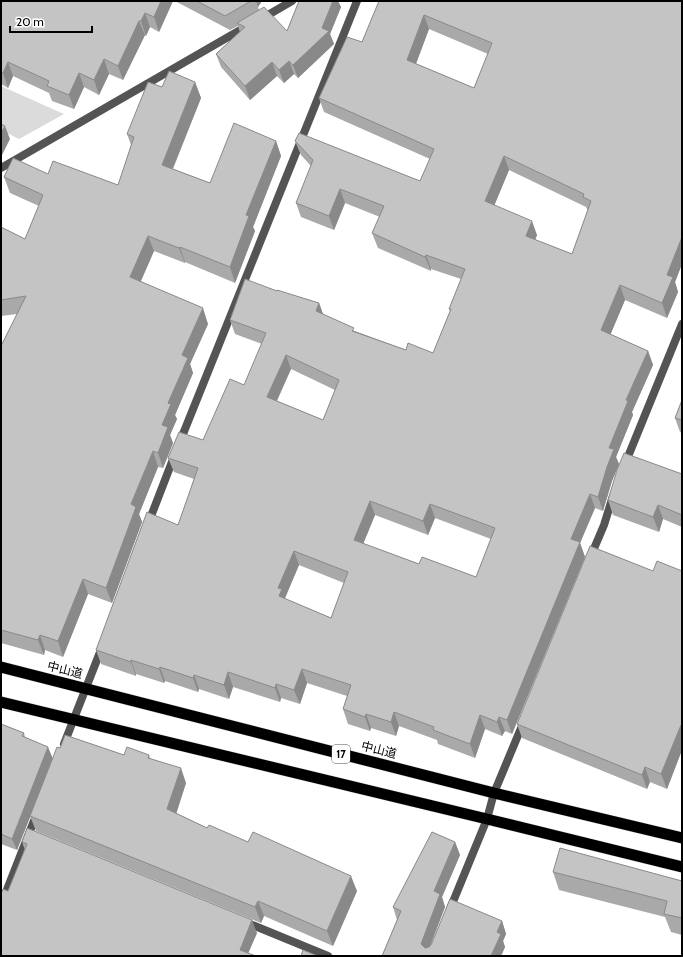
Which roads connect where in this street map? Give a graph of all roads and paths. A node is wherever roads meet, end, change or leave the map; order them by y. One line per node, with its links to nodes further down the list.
1 (292, 1): 3 (street)
2 (357, 1): 7 (street)
3 (1, 168)
4 (682, 324): 5 (street)
5 (623, 469)
6 (615, 490): 8 (street)
7 (144, 534)
8 (587, 565)
9 (105, 637): 11 (street)
10 (1, 667): 11 (highway, 中山道 / 17)
11 (86, 689): 14 (street); 16 (highway, 中山道 / 17)
12 (1, 702): 14 (highway)
13 (527, 713): 16 (street)
14 (74, 720): 15 (street); 18 (highway)
15 (62, 749)
16 (494, 793): 18 (street); 19 (highway, 中山道 / 17)
17 (40, 805): 21 (street)
18 (487, 819): 20 (highway); 22 (street)
19 (682, 838)
20 (682, 867)
21 (1, 905)
22 (446, 919)
23 (240, 920): 24 (street)
24 (328, 956)

